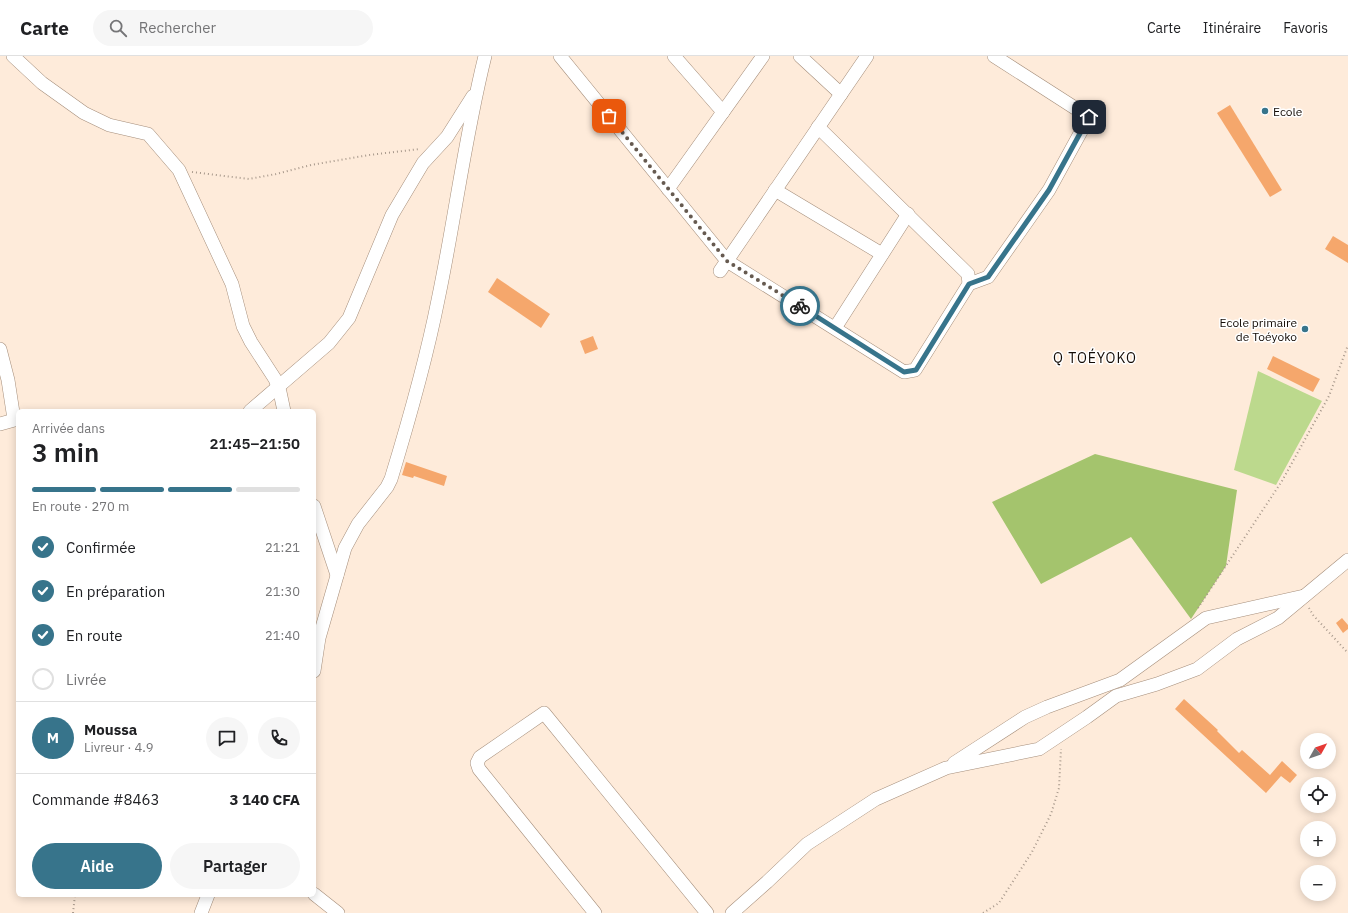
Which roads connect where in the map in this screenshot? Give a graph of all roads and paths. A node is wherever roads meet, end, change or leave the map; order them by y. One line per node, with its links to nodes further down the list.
1 (13, 56): 14 (street)
2 (485, 56): 9 (street)
3 (560, 56): 15 (street)
4 (674, 56): 11 (street)
5 (763, 56): 11 (street)
6 (800, 56): 10 (street)
7 (867, 56): 10 (street)
8 (994, 56): 20 (street)
9 (476, 93): 13 (street); 31 (street)
10 (841, 94): 12 (street)
11 (723, 112): 15 (street)
12 (818, 127): 16 (street); 17 (street)
13 (436, 149): 14 (path); 24 (street)
14 (179, 170): 24 (street)
15 (668, 189): 19 (street)
16 (775, 190): 18 (street); 19 (street)
17 (908, 214): 18 (street); 20 (street)
18 (882, 254): 21 (street)
19 (724, 266): 21 (street)
20 (969, 284): 21 (street)
21 (835, 328)
22 (1348, 345): 33 (path)
23 (0, 349): 27 (street)
24 (278, 386): 25 (street); 26 (street)
25 (252, 409)
26 (284, 409)
27 (16, 419): 28 (street)
28 (0, 424)
29 (316, 512): 31 (street)
30 (1348, 560): 32 (street)
31 (337, 575): 35 (street)
32 (1306, 595): 34 (path); 36 (street); 37 (street)
33 (1196, 612)
34 (1348, 653)
35 (316, 658)
36 (1061, 734): 37 (street); 45 (path)
37 (946, 768): 44 (street)
38 (316, 896): 41 (street)
39 (75, 897): 40 (path)
40 (73, 913)
41 (338, 913)
42 (595, 913): 43 (street)
43 (707, 913)
44 (732, 913)
45 (983, 913)

